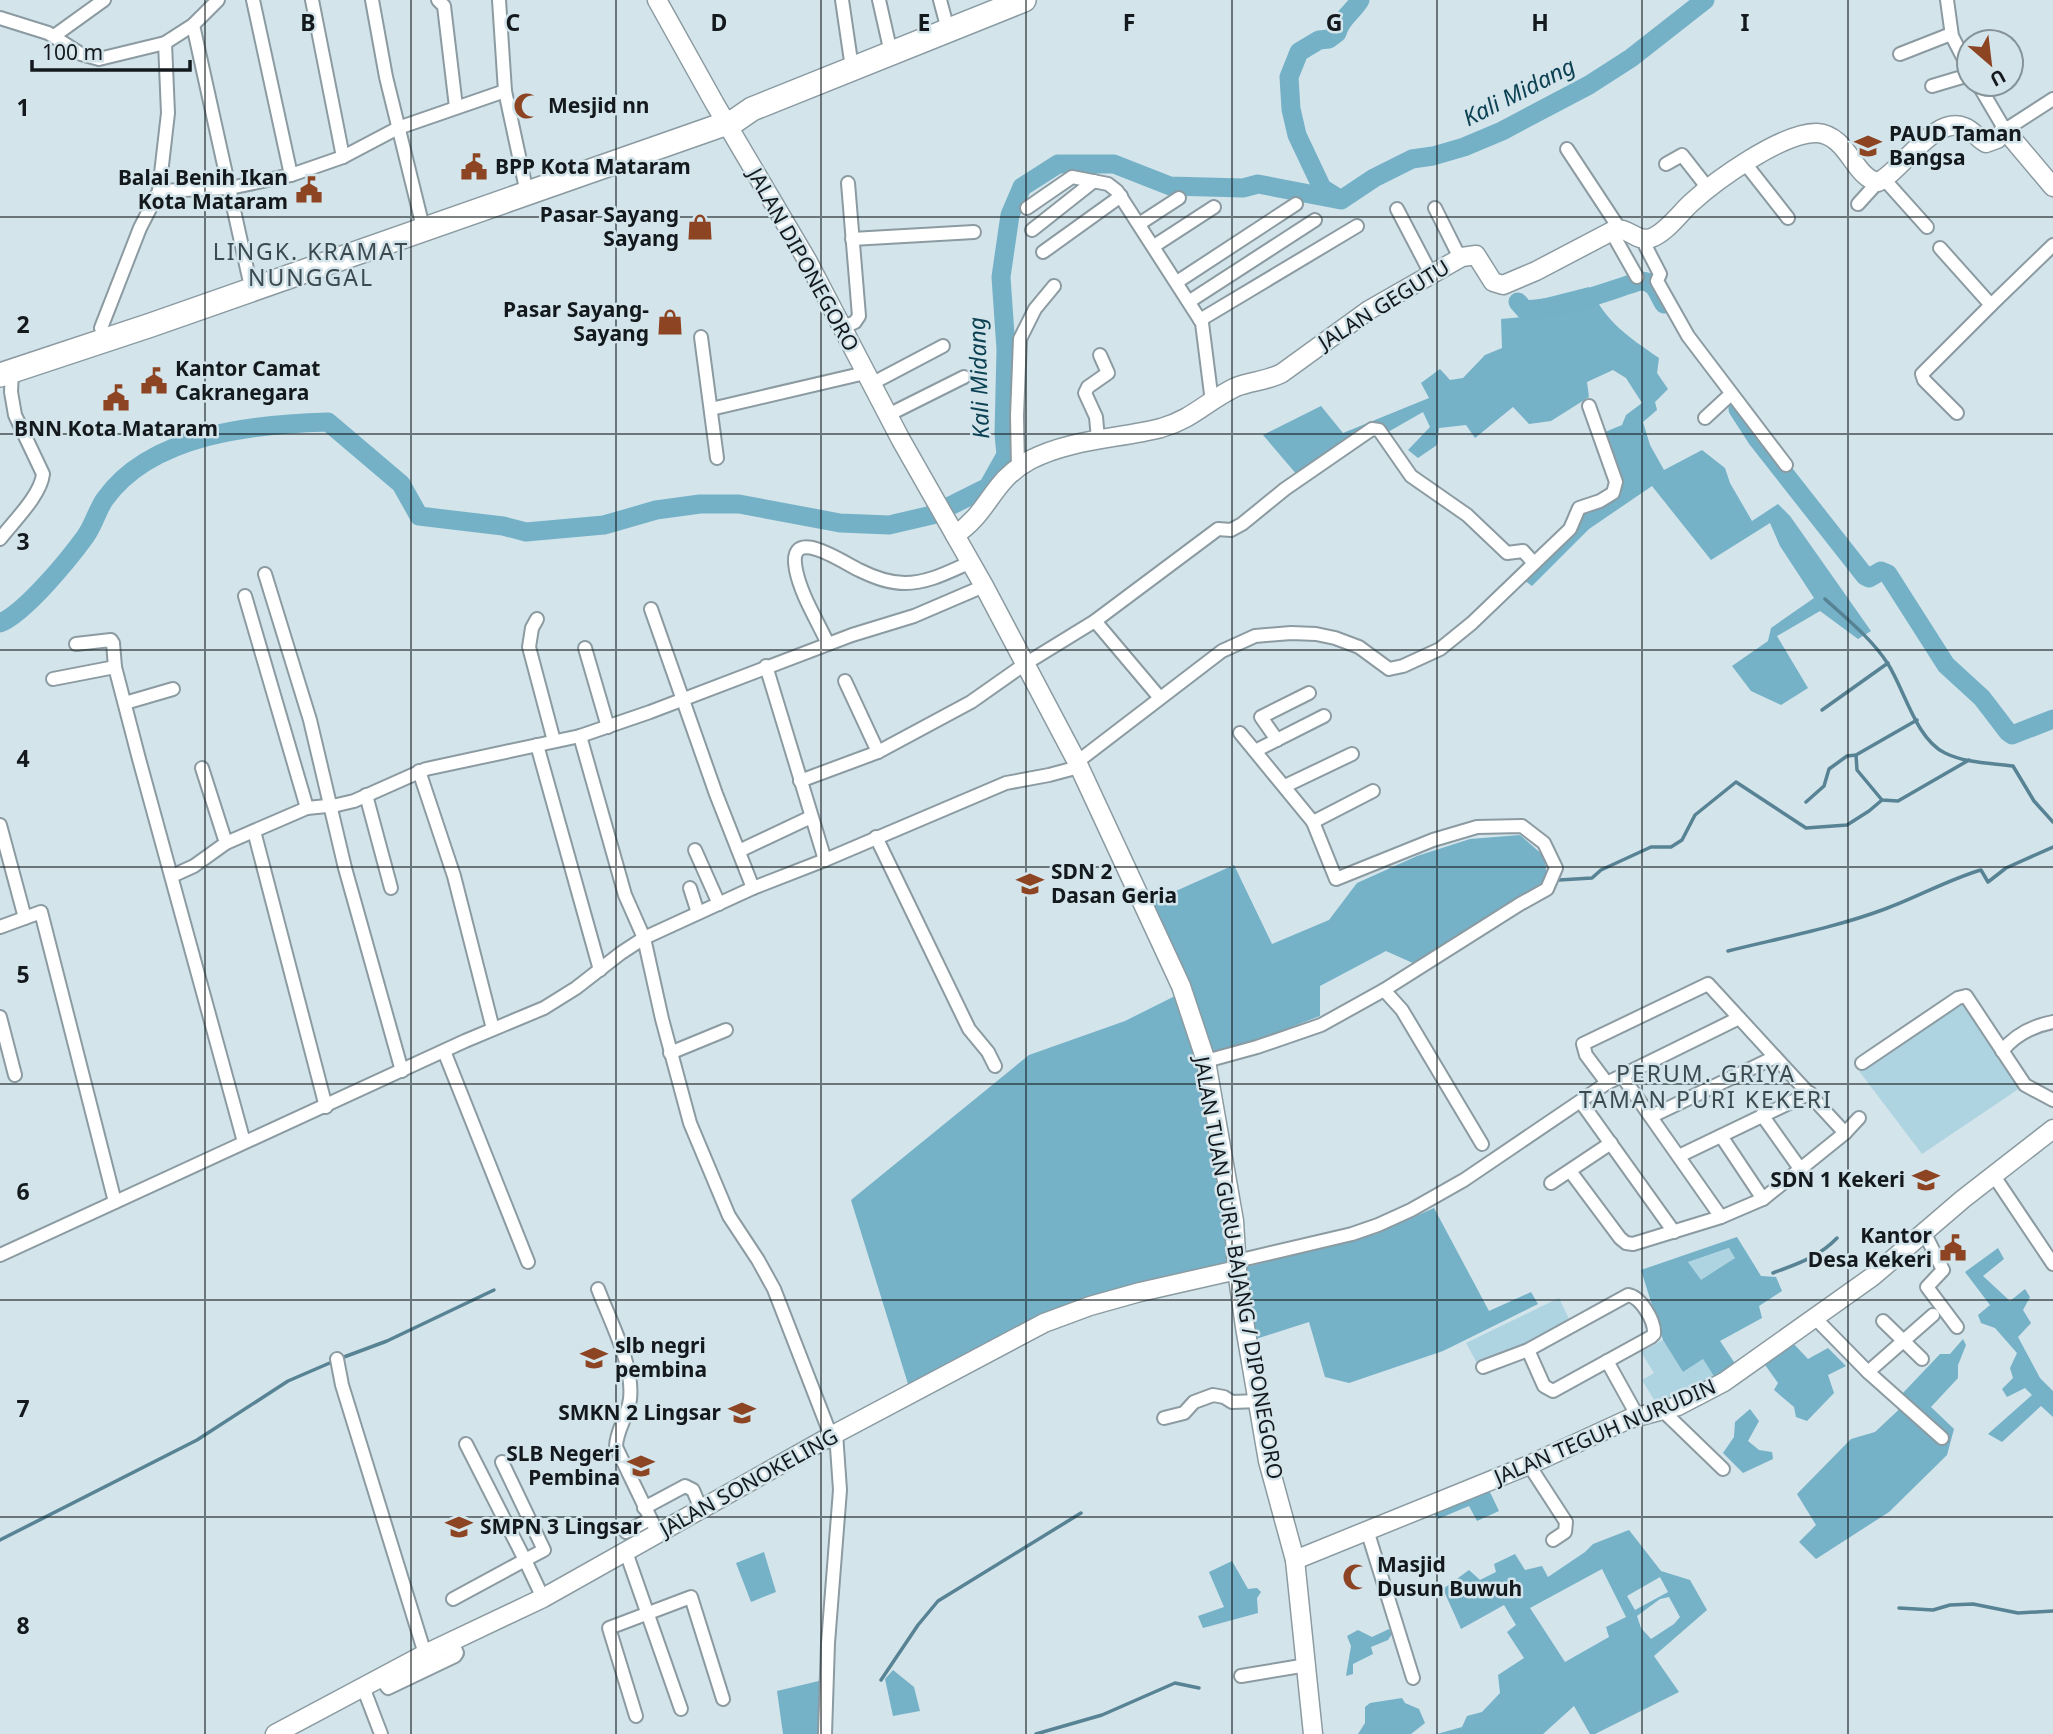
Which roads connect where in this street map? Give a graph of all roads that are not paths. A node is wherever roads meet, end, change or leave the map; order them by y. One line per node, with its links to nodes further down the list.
1 (218, 0): 15 (street)
2 (253, 0): 37 (street)
3 (312, 0): 34 (street)
4 (372, 0): 31 (street)
5 (438, 0): 29 (street)
6 (499, 0): 26 (street)
7 (657, 0): 30 (street, JALAN DIPONEGORO)
8 (842, 0): 23 (street)
9 (879, 0): 21 (street)
10 (940, 0): 16 (street)
11 (1024, 0): 16 (highway)
12 (1947, 0): 17 (street)
13 (100, 1): 18 (street)
14 (0, 18): 18 (street)
15 (193, 25): 20 (street); 44 (street)
16 (948, 30): 21 (highway)
17 (1951, 34): 19 (street); 22 (street)
18 (54, 36): 20 (street)
19 (1955, 42)
20 (165, 43): 45 (street)
21 (891, 53): 23 (highway)
22 (1900, 54)
23 (852, 68): 30 (highway)
24 (1955, 79): 25 (street)
25 (1932, 86)
26 (505, 91): 29 (street); 41 (street)
27 (1986, 98): 32 (street)
28 (2053, 99): 32 (street)
29 (456, 107): 31 (street)
30 (724, 119): 41 (highway); 63 (highway); 80 (street, JALAN DIPONEGORO)
31 (398, 128): 34 (street); 55 (street)
32 (2005, 130): 38 (street); 43 (street)
33 (1567, 149): 61 (street)
34 (343, 157): 37 (street)
35 (1744, 162): 38 (street); 42 (street); 54 (street)
36 (1665, 164): 42 (street)
37 (291, 174): 44 (street)
38 (1881, 180): 49 (street); 59 (street)
39 (1094, 181): 46 (street); 50 (street); 60 (street)
40 (848, 183): 64 (street)
41 (525, 184): 55 (highway)
42 (1707, 187): 65 (street)
43 (2053, 187)
44 (230, 188): 45 (street); 73 (street)
45 (159, 191): 79 (street)
46 (1121, 197): 57 (street); 69 (street)
47 (1179, 198): 57 (street)
48 (1296, 204): 74 (street)
49 (1858, 204)
50 (1027, 208)
51 (1214, 208): 67 (street)
52 (1435, 208): 70 (street)
53 (1398, 209): 71 (street)
54 (1788, 218)
55 (421, 219): 63 (highway)
56 (1315, 220): 76 (street)
57 (1139, 224): 67 (street)
58 (1357, 226): 78 (street)
59 (1927, 227)
60 (1032, 230)
61 (1615, 230): 65 (street); 70 (street, JALAN GEGUTU); 72 (street)
62 (974, 232): 64 (street)
63 (395, 234): 73 (highway); 82 (highway)
64 (852, 239): 80 (street)
65 (1646, 240): 88 (street)
66 (2053, 245): 77 (street)
67 (1154, 246): 74 (street)
68 (1940, 248): 77 (street)
69 (1043, 252)
70 (1460, 258): 71 (street, JALAN GEGUTU)
71 (1431, 274): 89 (street, JALAN GEGUTU)
72 (1637, 277)
73 (248, 278): 79 (highway)
74 (1177, 282): 76 (street)
75 (1054, 286): 98 (street)
76 (1189, 301): 78 (street)
77 (1991, 305): 92 (street)
78 (1200, 320): 89 (street)
79 (101, 328): 82 (highway)
80 (842, 328): 87 (street, JALAN DIPONEGORO)
81 (701, 337): 91 (street)
82 (72, 345): 85 (highway)
83 (943, 346): 87 (street)
84 (1100, 355): 95 (street)
85 (4, 369): 100 (street)
86 (964, 377): 93 (street)
87 (868, 378): 91 (street); 93 (street, JALAN DIPONEGORO)
88 (1728, 397): 94 (street); 97 (street)
89 (1212, 402): 95 (street, JALAN GEGUTU)
90 (1589, 406): 102 (street)
91 (710, 409): 96 (street)
92 (1958, 413)
93 (888, 415): 99 (street, JALAN DIPONEGORO)
94 (1705, 418)
95 (1098, 439): 98 (street, JALAN GEGUTU)
96 (717, 458)
97 (1786, 466)
98 (1018, 468): 99 (street, JALAN GEGUTU)
99 (951, 528): 101 (street, JALAN TUAN GURU BAJANG / DIPONEGORO)
100 (0, 539)
101 (971, 562): 104 (street, JALAN TUAN GURU BAJANG / DIPONEGORO); 110 (street)
102 (1535, 563): 108 (street); 119 (street)
103 (265, 574): 139 (street)
104 (984, 586): 110 (street); 112 (street, JALAN TUAN GURU BAJANG / DIPONEGORO)
105 (245, 596): 140 (street)
106 (651, 609): 120 (street)
107 (537, 619): 127 (street)
108 (1095, 621): 112 (street); 119 (street)
109 (76, 644): 114 (street)
110 (828, 644): 113 (street)
111 (586, 648): 123 (street)
112 (1025, 664): 130 (street); 132 (street, JALAN TUAN GURU BAJANG / DIPONEGORO)
113 (766, 666): 120 (street); 135 (street)
114 (115, 667): 115 (street); 121 (street)
115 (53, 679)
116 (845, 681): 130 (street)
117 (173, 689): 121 (street)
118 (1309, 693): 126 (street)
119 (1160, 698): 132 (street)
120 (683, 699): 123 (street); 148 (street)
121 (125, 703): 150 (street)
122 (1324, 716): 126 (street)
123 (608, 727): 125 (street)
124 (1240, 733): 129 (street)
125 (580, 736): 127 (street); 158 (street)
126 (1277, 740): 129 (street)
127 (554, 741): 128 (street)
128 (537, 745): 134 (street); 159 (street)
129 (1255, 751): 136 (street)
130 (878, 752): 135 (street)
131 (1352, 754): 136 (street)
132 (1078, 764): 145 (street); 170 (street, JALAN TUAN GURU BAJANG / DIPONEGORO)
133 (202, 768): 146 (street)
134 (419, 771): 138 (street); 164 (street)
135 (800, 781): 141 (street)
136 (1285, 786): 142 (street)
137 (1373, 791): 142 (street)
138 (366, 795): 139 (street); 151 (street)
139 (329, 806): 140 (street); 173 (street)
140 (307, 808): 144 (street)
141 (811, 817): 148 (street); 149 (street)
142 (1313, 822): 160 (street)
143 (0, 825): 156 (street)
144 (254, 831): 146 (street); 180 (street)
145 (876, 837): 149 (street); 172 (street)
146 (226, 843): 150 (street)
147 (695, 850): 154 (street)
148 (739, 851): 153 (street)
149 (825, 860): 153 (street)
150 (172, 876): 187 (street)
151 (391, 888)
152 (690, 888): 155 (street)
153 (753, 888): 154 (street)
154 (719, 904): 155 (street)
155 (698, 913): 158 (street)
156 (26, 918): 157 (street); 196 (street)
157 (0, 927)
158 (644, 938): 159 (street); 168 (street)
159 (600, 970): 164 (street)
160 (1384, 990): 170 (street); 189 (street)
161 (0, 1017): 174 (street)
162 (1740, 1018): 169 (street); 175 (street); 176 (street)
163 (2053, 1022): 167 (street)
164 (493, 1029): 166 (street)
165 (726, 1030): 168 (street)
166 (444, 1051): 173 (street); 201 (street)
167 (2002, 1051): 171 (street); 178 (street)
168 (670, 1053): 220 (street)
169 (1775, 1057): 177 (street); 182 (street)
170 (1206, 1061): 203 (street, JALAN TUAN GURU BAJANG / DIPONEGORO)
171 (1862, 1063)
172 (995, 1066)
173 (402, 1071): 180 (street)
174 (15, 1075)
175 (1622, 1076): 176 (street); 182 (street)
176 (1607, 1083): 179 (street)
177 (1810, 1093): 181 (street); 185 (street)
178 (2053, 1100)
179 (1581, 1102): 188 (street); 203 (street)
180 (326, 1107): 187 (street)
181 (1762, 1115): 186 (street); 191 (street)
182 (1652, 1116): 190 (street)
183 (1859, 1118): 185 (street)
184 (2053, 1129): 193 (street, JALAN TEGUH NURUDIN)
185 (1845, 1133): 191 (street)
186 (1721, 1136): 190 (street); 195 (street)
187 (244, 1142): 196 (street)
188 (1611, 1143): 192 (street); 199 (street)
189 (1482, 1144)
190 (1679, 1156): 197 (street)
191 (1801, 1170): 195 (street)
192 (1570, 1171): 194 (street); 199 (street)
193 (1994, 1176): 198 (street, JALAN TEGUH NURUDIN); 202 (street)
194 (1551, 1183)
195 (1763, 1199): 197 (street)
196 (115, 1202): 200 (street)
197 (1721, 1217): 199 (street)
198 (1924, 1232): 206 (street, JALAN TEGUH NURUDIN); 208 (street)
199 (1674, 1233)
200 (0, 1255)
201 (528, 1262)
202 (2053, 1264)
203 (1237, 1266): 216 (street, JALAN TUAN GURU BAJANG / DIPONEGORO); 220 (street, JALAN SONOKELING)
204 (598, 1289): 227 (street)
205 (1933, 1315): 209 (street)
206 (1814, 1317): 215 (street); 217 (street, JALAN TEGUH NURUDIN)
207 (1883, 1321): 209 (street)
208 (1956, 1327)
209 (1903, 1341): 212 (street); 215 (street)
210 (1528, 1350): 213 (street); 213 (street); 214 (street)
211 (337, 1359): 238 (street)
212 (1922, 1359)
213 (1604, 1363): 219 (street)
214 (1483, 1367)
215 (1868, 1371): 221 (street)
216 (1259, 1401): 218 (street); 233 (street, JALAN TUAN GURU BAJANG / DIPONEGORO)
217 (1662, 1410): 219 (street, JALAN TEGUH NURUDIN); 225 (street)
218 (1164, 1418)
219 (1634, 1418): 224 (street, JALAN TEGUH NURUDIN)
220 (834, 1434): 226 (street, JALAN SONOKELING); 249 (street)
221 (1942, 1438)
222 (466, 1444): 232 (street)
223 (502, 1462): 232 (street)
224 (1529, 1465): 228 (street, JALAN TEGUH NURUDIN); 230 (street)
225 (1723, 1469)
226 (701, 1509): 227 (street, JALAN SONOKELING); 227 (street)
227 (651, 1520): 229 (street); 231 (street, JALAN SONOKELING)
228 (1367, 1530): 233 (street, JALAN TEGUH NURUDIN); 242 (street)
229 (626, 1532)
230 (1553, 1540)
231 (626, 1552): 234 (street, JALAN SONOKELING); 236 (street)
232 (525, 1560): 234 (street); 235 (street)
233 (1295, 1560): 239 (street, JALAN TUAN GURU BAJANG / DIPONEGORO)
234 (543, 1598): 237 (street, JALAN SONOKELING)
235 (453, 1599)
236 (648, 1612): 244 (street); 245 (street); 246 (street)
237 (452, 1642): 238 (street, JALAN SONOKELING); 241 (street)
238 (425, 1654): 241 (street, JALAN SONOKELING)
239 (1307, 1665): 240 (street); 250 (street, JALAN TUAN GURU BAJANG / DIPONEGORO)
240 (1241, 1676)
241 (380, 1678): 243 (street, JALAN SONOKELING)
242 (1413, 1678)
243 (363, 1687): 247 (street, JALAN SONOKELING); 248 (street)
244 (723, 1699)
245 (681, 1709)
246 (635, 1716)
247 (275, 1734)
248 (381, 1734)
249 (825, 1734)
250 (1313, 1734)

